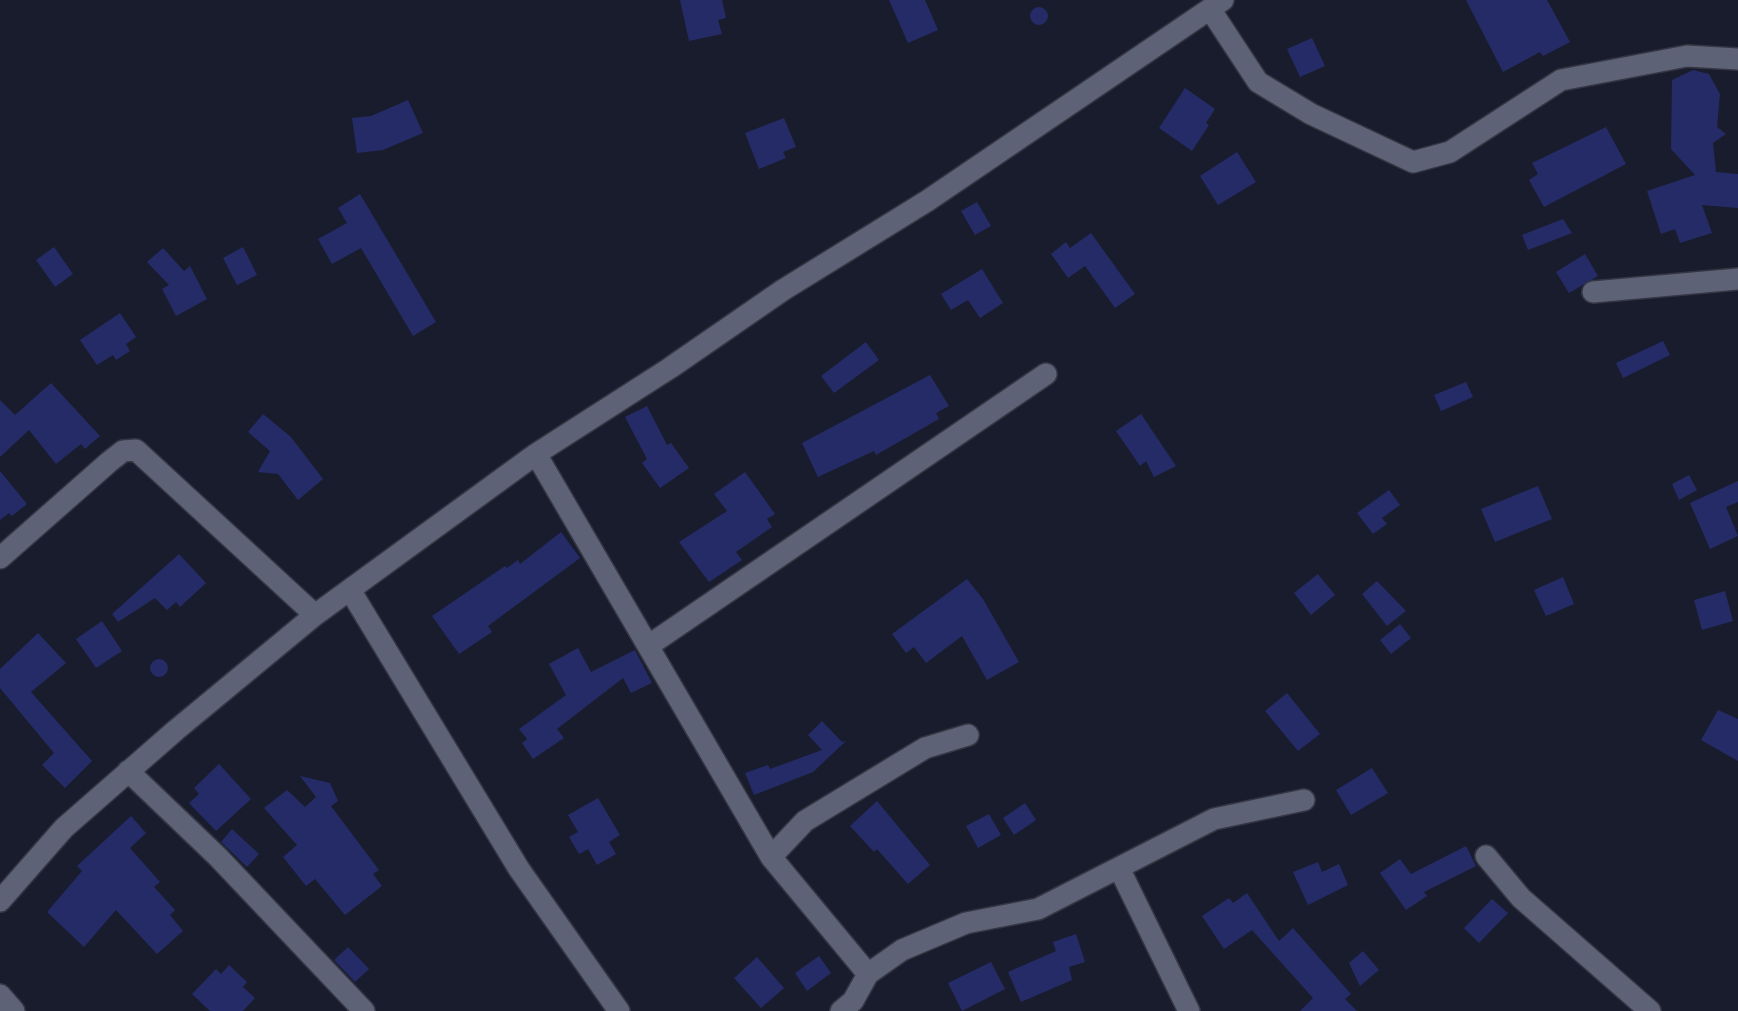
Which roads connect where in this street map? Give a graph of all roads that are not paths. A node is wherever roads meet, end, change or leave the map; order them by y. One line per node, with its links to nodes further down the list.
1 (1217, 4): 2 (street); 6 (street)
2 (1738, 59)
3 (1738, 279): 4 (street)
4 (1593, 292)
5 (1046, 374): 10 (street)
6 (536, 454): 8 (street); 10 (street)
7 (0, 558): 9 (street)
8 (350, 590): 9 (street); 22 (street)
9 (315, 615): 12 (street)
10 (648, 646): 15 (street)
11 (968, 735): 15 (street)
12 (128, 771): 17 (street); 21 (street)
13 (1304, 800): 16 (street)
14 (1486, 856): 25 (street)
15 (771, 857): 18 (street)
16 (1119, 868): 18 (street); 24 (street)
17 (0, 901)
18 (868, 974): 23 (street)
19 (0, 995): 20 (street)
20 (14, 1011)
21 (364, 1011)
22 (619, 1011)
23 (841, 1011)
24 (1189, 1011)
25 (1650, 1011)

